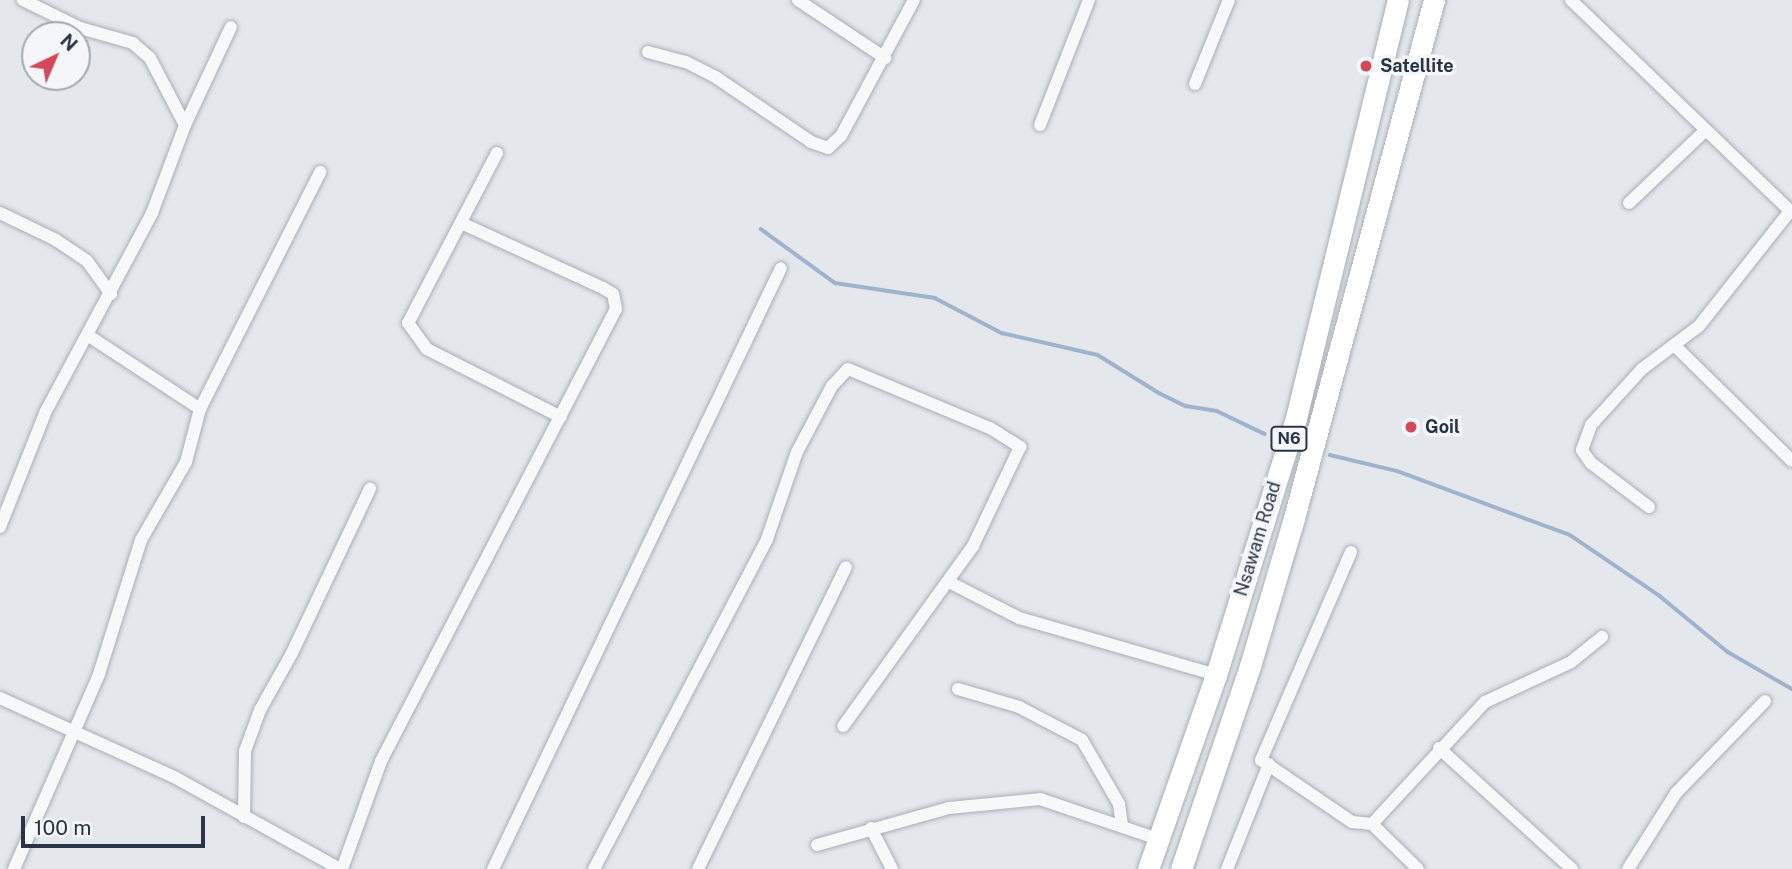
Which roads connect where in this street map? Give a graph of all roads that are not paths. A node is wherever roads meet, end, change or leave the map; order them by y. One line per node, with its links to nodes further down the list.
1 (23, 0): 13 (street)
2 (798, 0): 11 (street)
3 (914, 0): 11 (street)
4 (1088, 0): 14 (street)
5 (1229, 0): 12 (street)
6 (1398, 0): 36 (highway, Nsawam Road / N6)
7 (1434, 0): 37 (highway, Nsawam Road / N6)
8 (1571, 0): 15 (street)
9 (231, 27): 13 (street)
10 (648, 52): 11 (street)
11 (885, 58)
12 (1195, 84)
13 (186, 125): 23 (street)
14 (1040, 125)
15 (1705, 131): 18 (street); 19 (street)
16 (497, 153): 21 (street)
17 (320, 172): 26 (street)
18 (1629, 203)
19 (1791, 212): 25 (street)
20 (0, 214): 23 (street)
21 (461, 223): 27 (street); 27 (street)
22 (781, 268): 53 (street)
23 (111, 294): 24 (street)
24 (89, 336): 26 (street); 31 (street)
25 (1674, 345): 28 (street); 30 (street)
26 (200, 409): 42 (street)
27 (561, 417): 52 (street)
28 (1792, 461)
29 (370, 489): 45 (street)
30 (1649, 507)
31 (0, 527)
32 (1351, 552): 44 (street)
33 (846, 567): 55 (street)
34 (949, 582): 36 (street); 41 (street); 54 (street)
35 (1602, 637): 43 (street)
36 (1219, 665): 37 (highway); 49 (highway, Nsawam Road / N6)
37 (1250, 666): 58 (highway, Nsawam Road / N6)
38 (958, 689): 47 (street)
39 (0, 698): 42 (street)
40 (1765, 701): 62 (street)
41 (843, 726)
42 (73, 732): 45 (street); 51 (street)
43 (1439, 748): 46 (street); 61 (street)
44 (1269, 764): 46 (street); 59 (street)
45 (244, 817): 52 (street)
46 (1372, 824): 60 (street)
47 (1122, 826): 48 (street); 49 (street)
48 (871, 828): 50 (street); 56 (street)
49 (1158, 839): 57 (highway, Nsawam Road / N6)
50 (817, 845)
51 (14, 869)
52 (341, 869)
53 (492, 869)
54 (594, 869)
55 (698, 869)
56 (892, 869)
57 (1147, 869)
58 (1181, 869)
59 (1227, 869)
60 (1418, 869)
61 (1572, 869)
62 (1629, 869)

